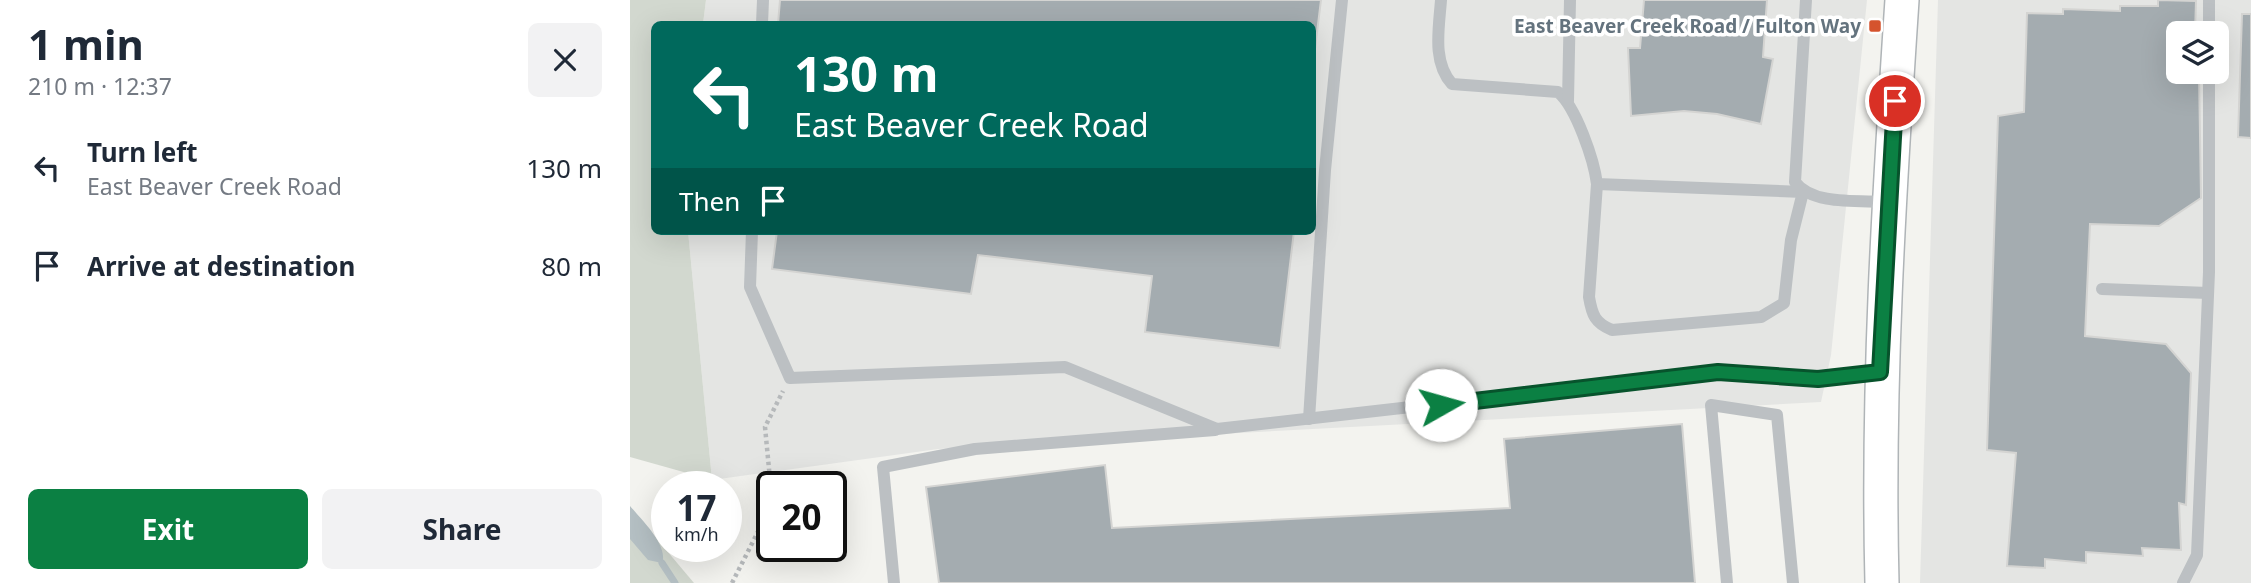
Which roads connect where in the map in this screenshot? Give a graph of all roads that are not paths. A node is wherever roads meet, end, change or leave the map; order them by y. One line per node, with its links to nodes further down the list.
1 (763, 0): 8 (lane)
2 (1342, 0): 19 (lane)
3 (1441, 0): 11 (lane)
4 (1570, 0): 11 (lane)
5 (1806, 0): 13 (lane)
6 (1902, 0): 14 (street)
7 (2210, 0): 9 (lane)
8 (762, 21)
9 (2209, 21)
10 (2209, 84): 17 (lane)
11 (1568, 101): 12 (lane)
12 (1597, 184): 13 (lane); 13 (lane)
13 (1803, 192): 14 (lane)
14 (1888, 202): 18 (street)
15 (752, 235): 20 (lane)
16 (2102, 289): 17 (lane)
17 (2208, 293): 25 (lane)
18 (1880, 372): 19 (lane); 24 (street)
19 (1309, 419): 20 (lane)
20 (1217, 429): 21 (lane)
21 (894, 583)
22 (1727, 583): 23 (lane)
23 (1793, 583)
24 (1882, 583)
25 (2183, 583)

